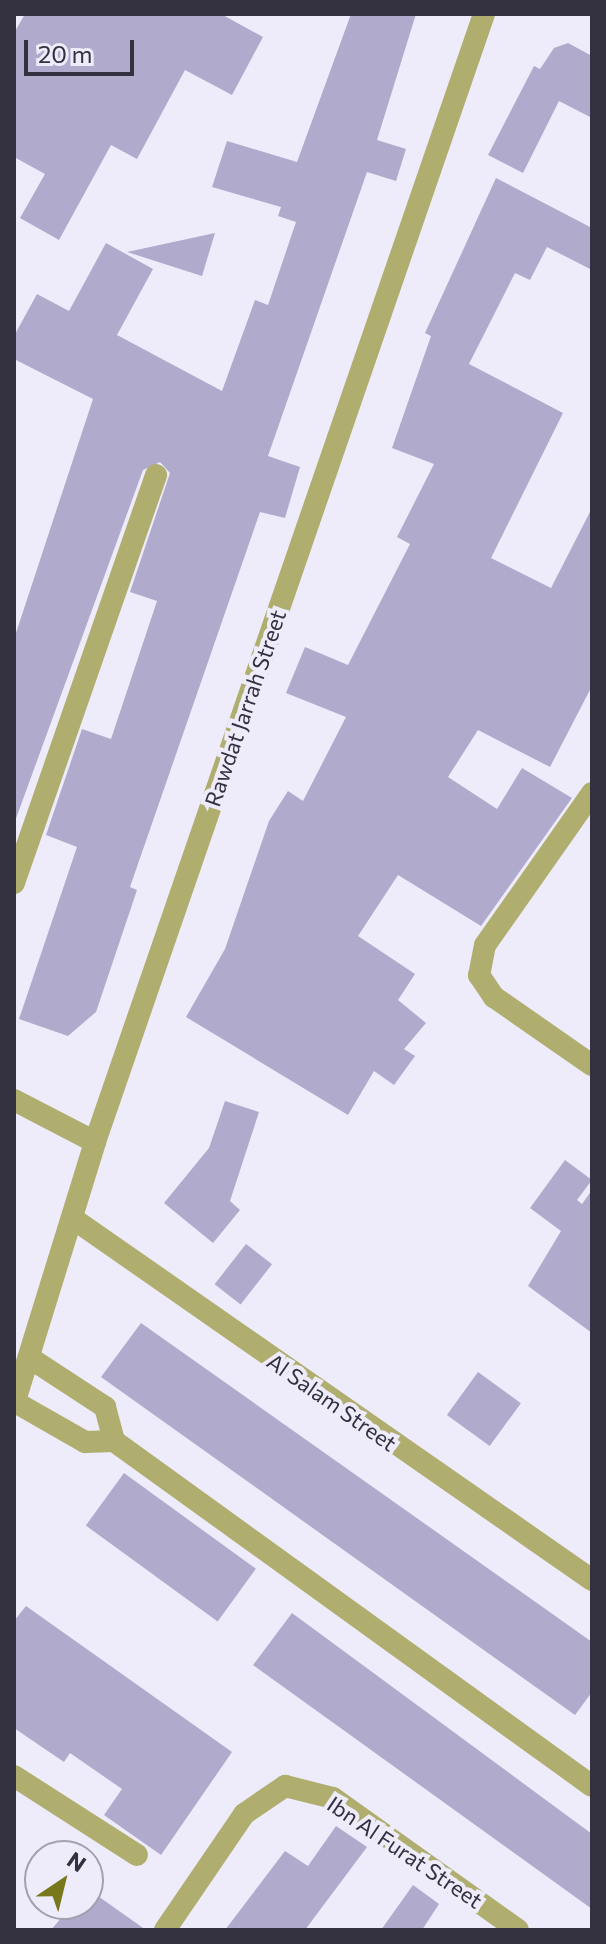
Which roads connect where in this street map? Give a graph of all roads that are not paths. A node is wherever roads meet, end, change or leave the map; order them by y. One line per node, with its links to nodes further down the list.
1 (484, 14): 7 (street, Rawdat Jarrah Street)
2 (156, 475): 4 (street)
3 (592, 793): 5 (street)
4 (14, 883)
5 (592, 1065)
6 (14, 1100): 7 (street)
7 (95, 1142): 8 (street, Rawdat Jarrah Street)
8 (75, 1220): 9 (street, Rawdat Jarrah Street); 12 (street, Al Salam Street)
9 (30, 1358): 10 (street, Rawdat Jarrah Street); 11 (street)
10 (14, 1403): 11 (street)
11 (114, 1441): 14 (street)
12 (592, 1580)
13 (14, 1776): 15 (street)
14 (592, 1786)
15 (137, 1855)
16 (165, 1930): 17 (street, Ibn Al Furat Street)
17 (518, 1930)

